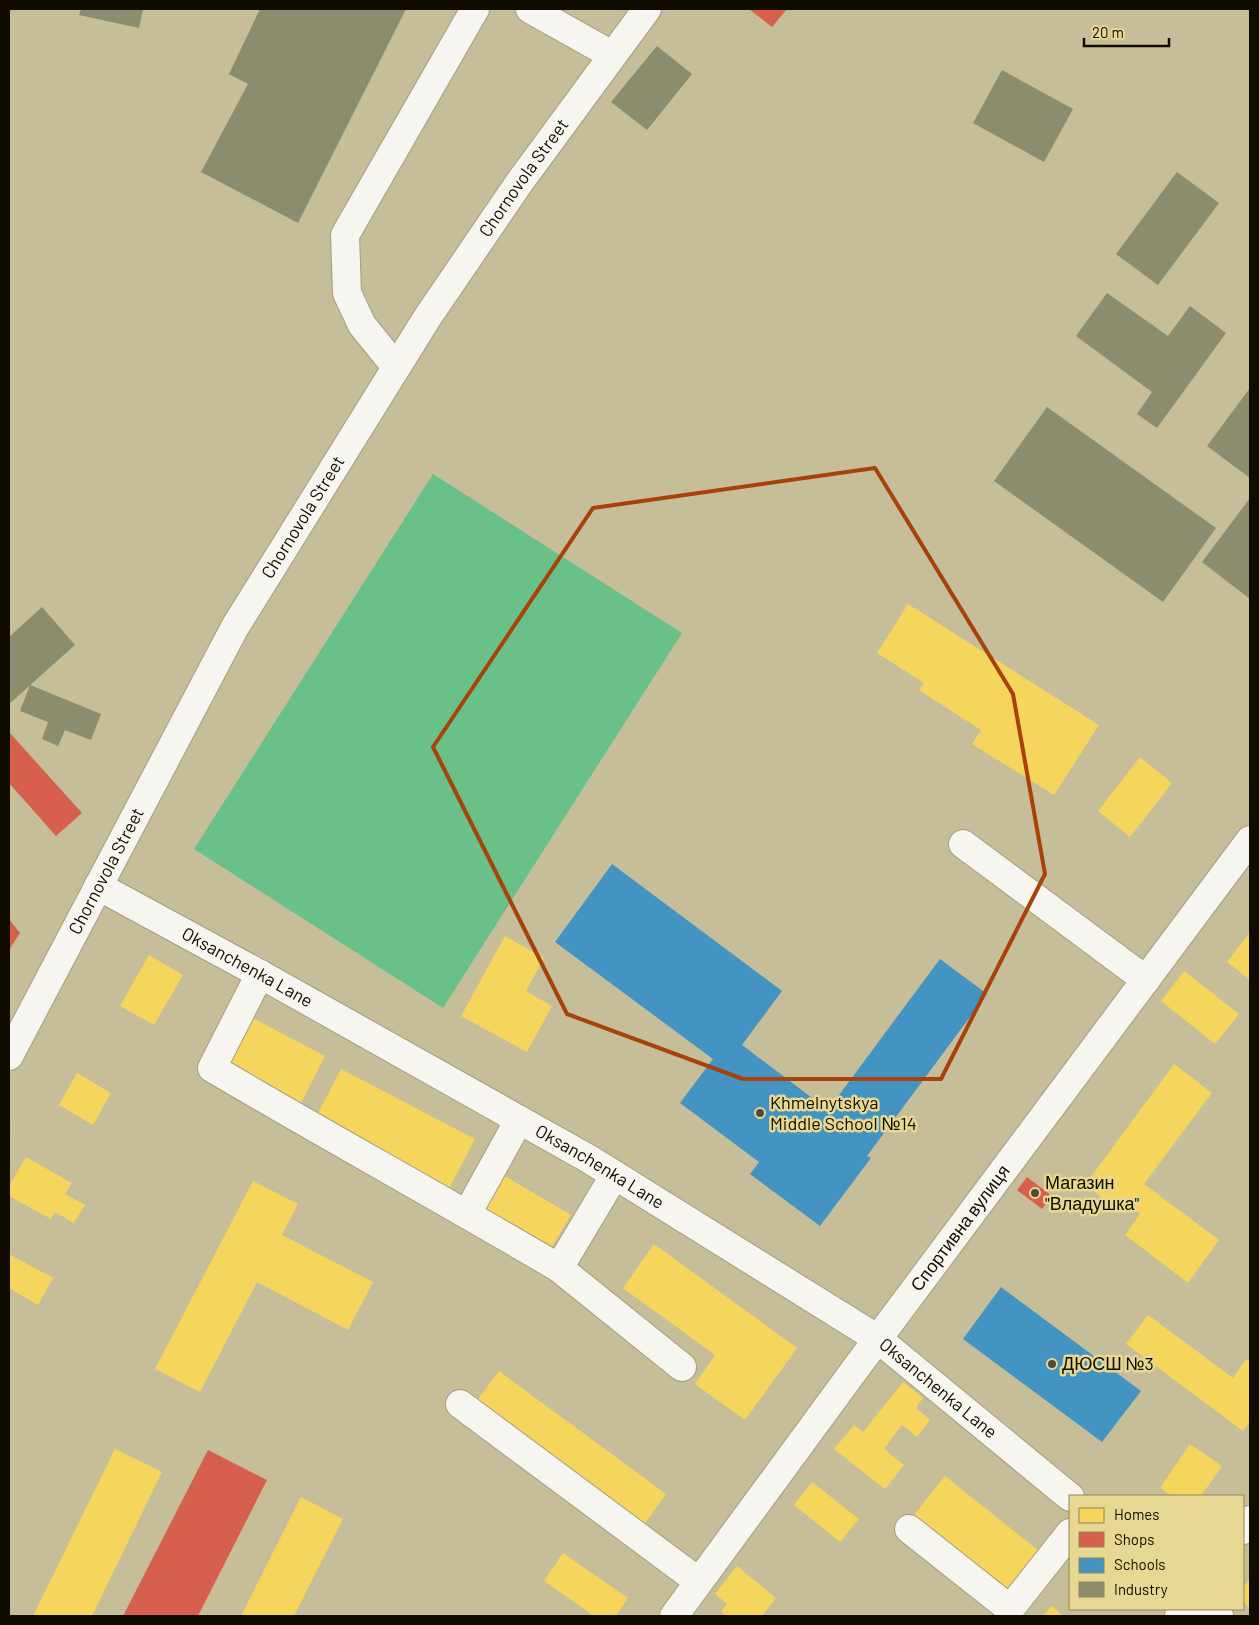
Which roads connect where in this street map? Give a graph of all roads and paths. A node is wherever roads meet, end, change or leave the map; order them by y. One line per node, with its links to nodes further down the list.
1 (475, 9): 5 (street)
2 (530, 9): 4 (street)
3 (647, 9): 4 (street, Chornovola Street)
4 (612, 55): 5 (street, Chornovola Street)
5 (396, 367): 10 (street, Chornovola Street)
6 (366, 476): 11 (path)
7 (1250, 785): 12 (path)
8 (1250, 840): 14 (street, Спортивна вулиця)
9 (963, 844): 12 (street)
10 (98, 886): 11 (street, Oksanchenka Lane); 15 (street, Chornovola Street)
11 (139, 908): 13 (street, Oksanchenka Lane); 17 (path)
12 (1119, 961): 14 (street); 21 (path)
13 (260, 974): 16 (street, Oksanchenka Lane); 19 (street)
14 (1146, 980): 23 (street, Спортивна вулиця)
15 (9, 1056)
16 (518, 1120): 18 (street, Oksanchenka Lane); 19 (street)
17 (9, 1134)
18 (614, 1176): 20 (street); 23 (street, Oksanchenka Lane)
19 (467, 1214): 20 (street)
20 (559, 1268): 24 (street)
21 (864, 1302)
22 (838, 1338): 29 (path)
23 (878, 1339): 26 (street, Oksanchenka Lane); 30 (street, Спортивна вулиця)
24 (682, 1367)
25 (460, 1404): 29 (street)
26 (1069, 1496)
27 (909, 1529): 28 (street)
28 (1069, 1534)
29 (669, 1560): 30 (street); 31 (path)
30 (698, 1581): 32 (street, Спортивна вулиця)
31 (626, 1616)
32 (674, 1616)

